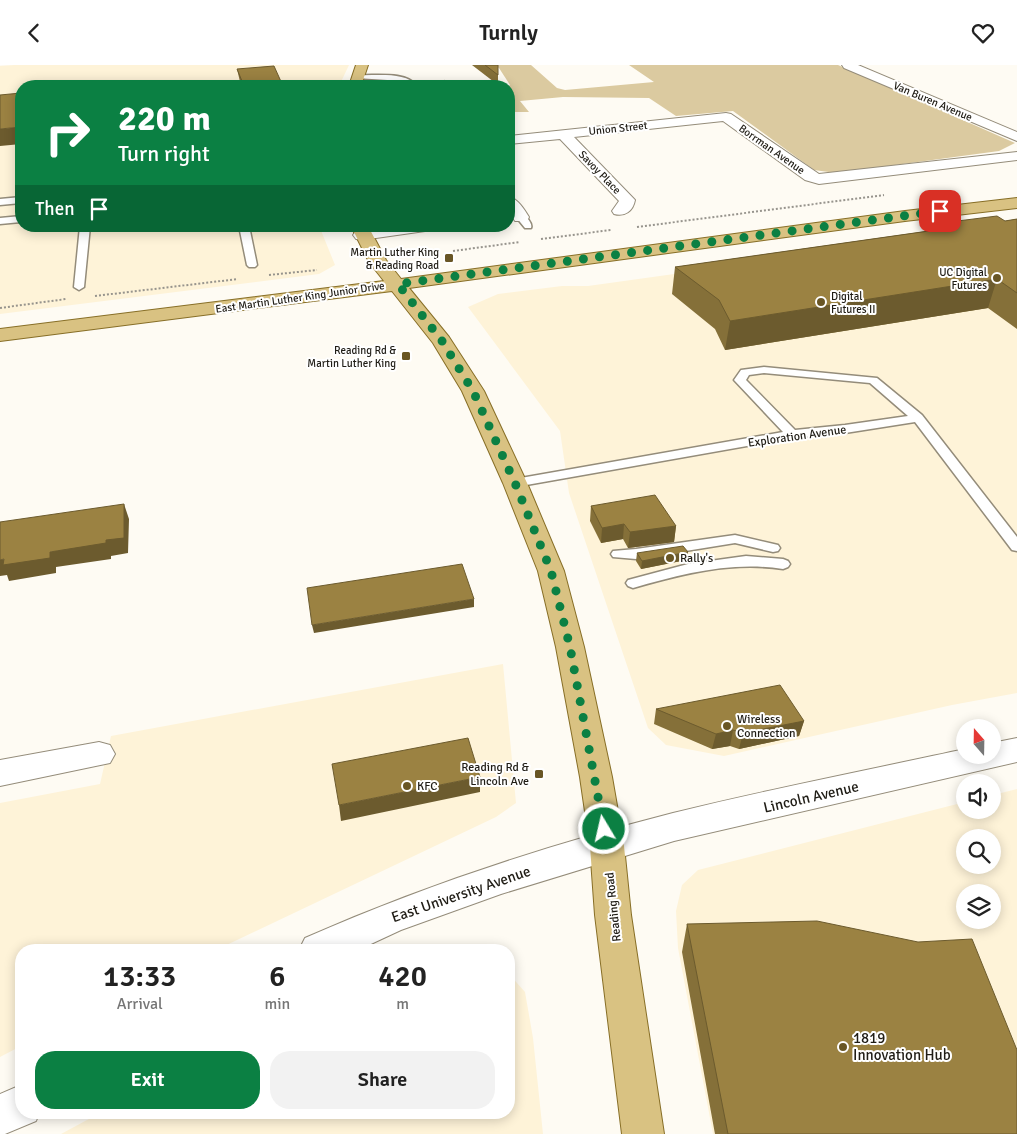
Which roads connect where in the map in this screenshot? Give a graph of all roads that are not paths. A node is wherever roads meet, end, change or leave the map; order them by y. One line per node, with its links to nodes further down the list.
1 (848, 65): 6 (street, Van Buren Avenue)
2 (358, 76): 3 (lane)
3 (407, 80)
4 (726, 117): 5 (street, Union Street); 8 (street, Borrman Avenue)
5 (563, 134): 7 (street, Union Street); 14 (street, Savoy Place)
6 (1017, 137)
7 (515, 139)
8 (1017, 156)
9 (15, 196): 10 (lane)
10 (0, 197)
11 (15, 201): 12 (lane)
12 (0, 202)
13 (1017, 203): 21 (main road, East Martin Luther King Junior Drive)
14 (620, 211)
15 (15, 220): 16 (lane)
16 (0, 221)
17 (84, 232): 22 (lane)
18 (245, 232): 20 (lane)
19 (362, 232): 21 (main road, Reading Road)
20 (252, 265)
21 (398, 284): 23 (main road, East Martin Luther King Junior Drive); 26 (main road, Reading Road)
22 (78, 287)
23 (0, 335)
24 (918, 418): 25 (lane, Exploration Avenue); 25 (lane); 27 (lane)
25 (792, 434): 26 (lane, Exploration Avenue)
26 (515, 483): 35 (main road, Reading Road)
27 (1017, 547)
28 (773, 548): 29 (lane)
29 (618, 554)
30 (783, 563): 31 (lane)
31 (632, 583)
32 (1017, 750): 35 (street, Lincoln Avenue)
33 (99, 754): 34 (street)
34 (0, 773)
35 (607, 846): 36 (street, East University Avenue); 39 (main road, Reading Road)
36 (331, 944)
37 (15, 1109): 38 (street)
38 (0, 1115)
39 (643, 1134)

